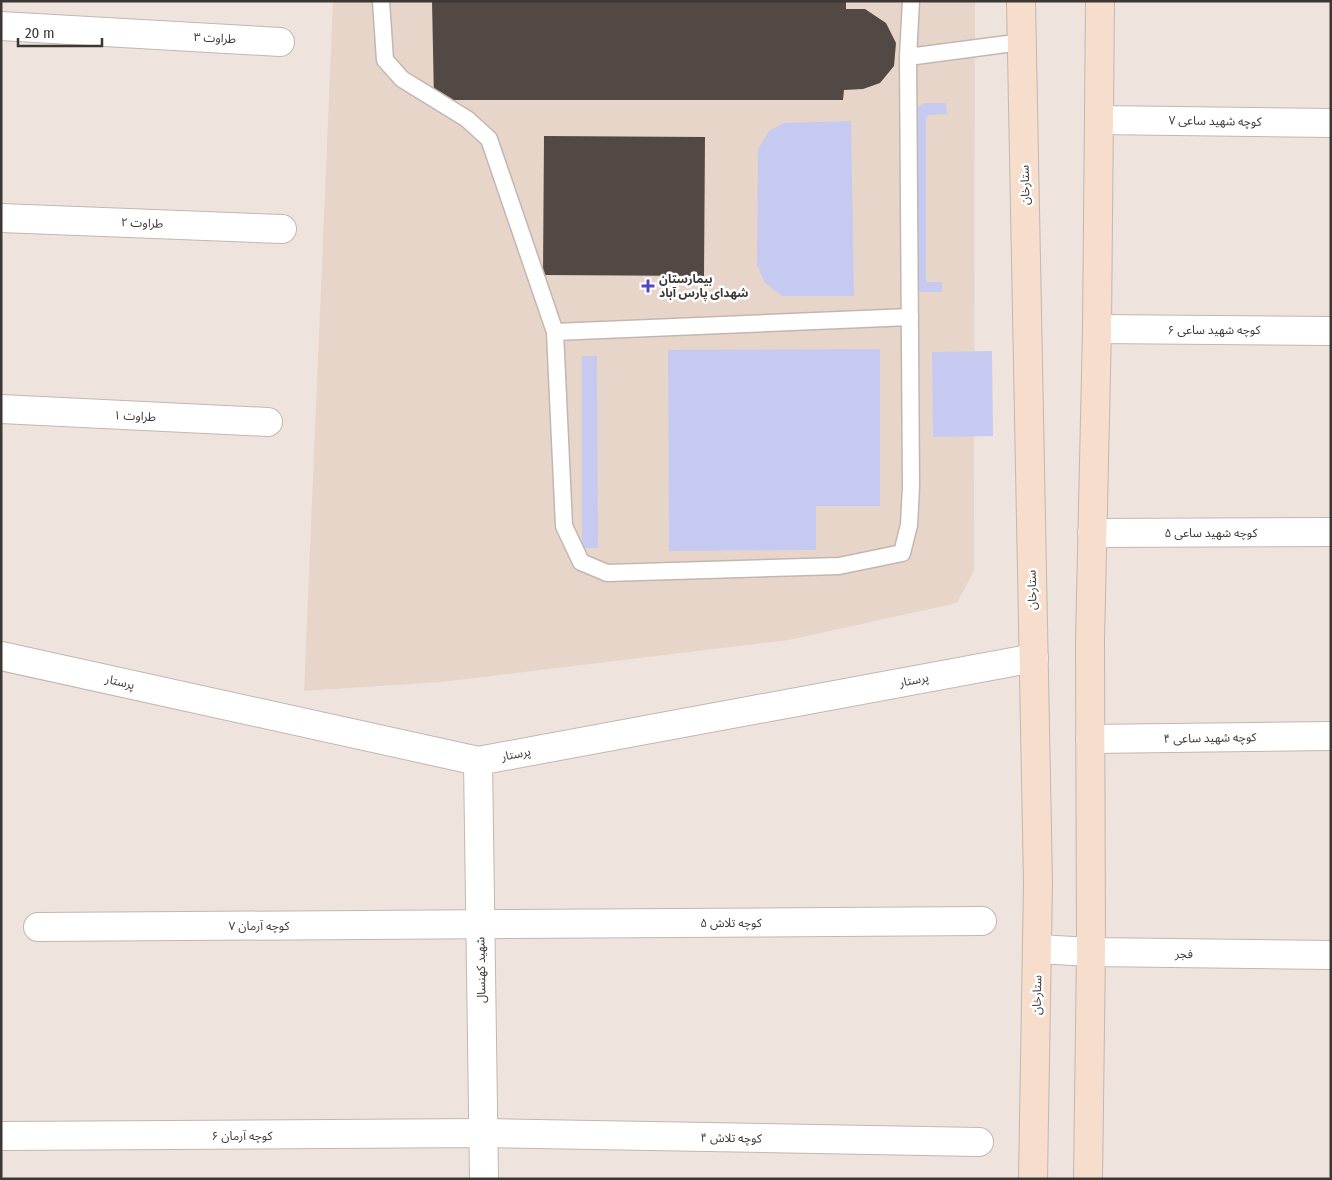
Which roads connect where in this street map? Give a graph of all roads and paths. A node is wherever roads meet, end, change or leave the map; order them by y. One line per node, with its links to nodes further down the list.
1 (381, 1): 16 (lane)
2 (911, 1): 8 (lane)
3 (1021, 1): 7 (main road, ستارخان)
4 (1100, 1): 9 (main road)
5 (1, 26): 6 (street, طراوت ۳)
6 (280, 42)
7 (1022, 42): 8 (lane); 22 (main road, ستارخان)
8 (908, 57): 13 (lane)
9 (1099, 120): 10 (street, کوچه شهید ساعی ۷); 14 (main road)
10 (1331, 123)
11 (1, 218): 12 (street, طراوت ۲)
12 (282, 229)
13 (910, 317): 16 (lane); 16 (lane)
14 (1097, 329): 15 (street, کوچه شهید ساعی ۶); 20 (main road)
15 (1331, 331)
16 (555, 332)
17 (1, 409): 18 (street, طراوت ۱)
18 (268, 422)
19 (1331, 532): 20 (street, کوچه شهید ساعی ۵)
20 (1092, 533): 24 (main road)
21 (1, 656): 25 (street, پرستار)
22 (1034, 658): 25 (street, پرستار); 29 (main road, ستارخان)
23 (1331, 736): 24 (street, کوچه شهید ساعی ۴)
24 (1090, 739): 30 (main road)
25 (478, 762): 27 (street, شهید کهنسال)
26 (982, 921): 27 (street, کوچه تلاش ۵)
27 (480, 925): 28 (street, کوچه آرمان ۷); 32 (street, شهید کهنسال)
28 (38, 927)
29 (1038, 949): 30 (street, فجر); 36 (main road, ستارخان)
30 (1091, 952): 31 (street, فجر); 37 (main road)
31 (1331, 955)
32 (483, 1134): 33 (street, کوچه آرمان ۶); 34 (street, کوچه تلاش ۴); 35 (street, شهید کهنسال)
33 (1, 1136)
34 (979, 1142)
35 (484, 1179)
36 (1033, 1179)
37 (1088, 1179)

